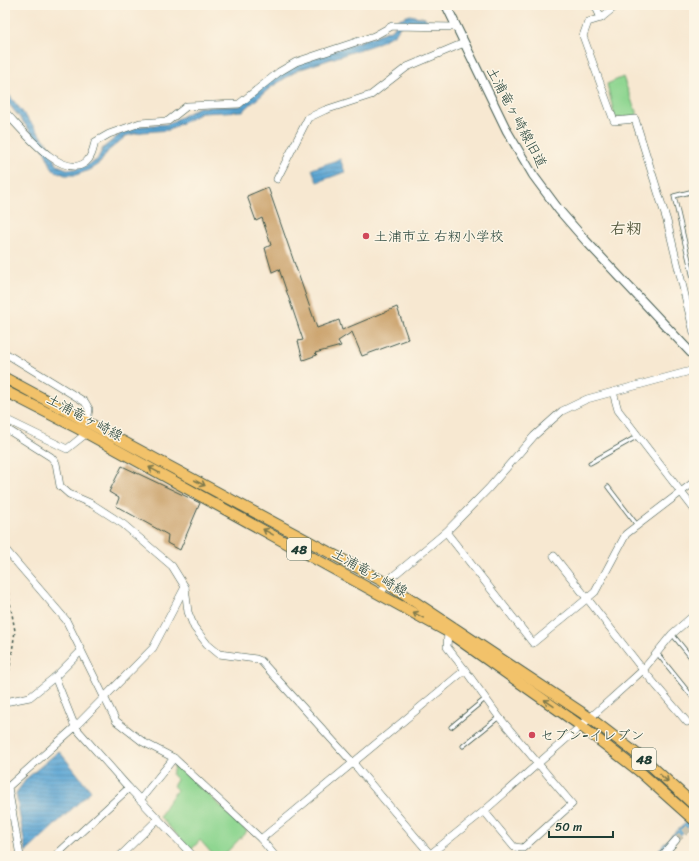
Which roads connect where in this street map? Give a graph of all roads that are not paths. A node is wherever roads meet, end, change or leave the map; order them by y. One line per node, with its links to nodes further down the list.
1 (446, 5): 5 (street, 土浦竜ヶ崎線旧道)
2 (594, 5): 4 (street)
3 (616, 5): 4 (street)
4 (601, 18): 12 (street)
5 (456, 27): 6 (street, 土浦竜ヶ崎線旧道); 7 (street)
6 (464, 43): 8 (street); 14 (street, 土浦竜ヶ崎線旧道)
7 (5, 112)
8 (277, 180)
9 (694, 191): 10 (lane)
10 (693, 272): 11 (lane)
11 (694, 282)
12 (694, 333)
13 (5, 353): 20 (street)
14 (694, 356)
15 (694, 370): 18 (street)
16 (5, 378): 20 (main road, 土浦竜ヶ崎線 / 48)
17 (5, 391): 22 (main road, 土浦竜ヶ崎線 / 48)
18 (613, 392): 23 (street); 30 (street)
19 (5, 419): 22 (street)
20 (87, 422): 33 (main road, 土浦竜ヶ崎線 / 48, one-way to 33)
21 (5, 428): 34 (street)
22 (86, 433): 35 (main road, 土浦竜ヶ崎線 / 48, one-way to 22)
23 (638, 436): 24 (lane); 27 (street)
24 (590, 463)
25 (694, 482): 27 (street)
26 (608, 487): 29 (lane)
27 (681, 492): 28 (street); 29 (street)
28 (694, 509)
29 (637, 525): 36 (street)
30 (446, 532): 33 (street); 36 (street)
31 (5, 549): 40 (street)
32 (554, 556): 36 (street)
33 (388, 584): 35 (street); 51 (main road, 土浦竜ヶ崎線 / 48)
34 (185, 587): 46 (street); 58 (street)
35 (380, 594): 38 (main road, 土浦竜ヶ崎線 / 48, one-way to 35)
36 (587, 598): 44 (street)
37 (694, 615): 39 (street)
38 (448, 632): 43 (street); 53 (main road, 土浦竜ヶ崎線 / 48, one-way to 38)
39 (672, 634): 41 (street); 42 (lane)
40 (81, 651): 45 (street); 46 (street)
41 (657, 652): 44 (street); 48 (lane)
42 (694, 661)
43 (465, 670): 47 (street); 58 (street)
44 (643, 670): 51 (street); 52 (street)
45 (55, 677): 49 (street); 54 (street)
46 (103, 696): 54 (street); 57 (street)
47 (485, 699): 50 (street); 55 (lane)
48 (694, 699)
49 (5, 702)
50 (499, 717): 56 (lane); 59 (street)
51 (590, 718): 53 (street); 63 (main road, 土浦竜ヶ崎線 / 48, one-way to 63)
52 (687, 722)
53 (581, 726): 59 (street); 66 (main road, 土浦竜ヶ崎線 / 48)
54 (75, 727): 60 (street); 61 (street)
55 (451, 727)
56 (463, 746)
57 (174, 758): 62 (street); 67 (street)
58 (353, 763): 67 (street); 70 (street)
59 (538, 763): 64 (street); 64 (street)
60 (6, 787): 71 (street)
61 (129, 788): 62 (street); 72 (street)
62 (140, 800): 65 (street)
63 (694, 805)
64 (484, 811): 70 (street)
65 (158, 819): 69 (street); 73 (street)
66 (694, 820)
67 (261, 839): 74 (street)
68 (676, 840): 75 (street)
69 (189, 855)
70 (429, 855)
71 (20, 856)
72 (55, 856)
73 (120, 856)
74 (275, 856)
75 (662, 856)

